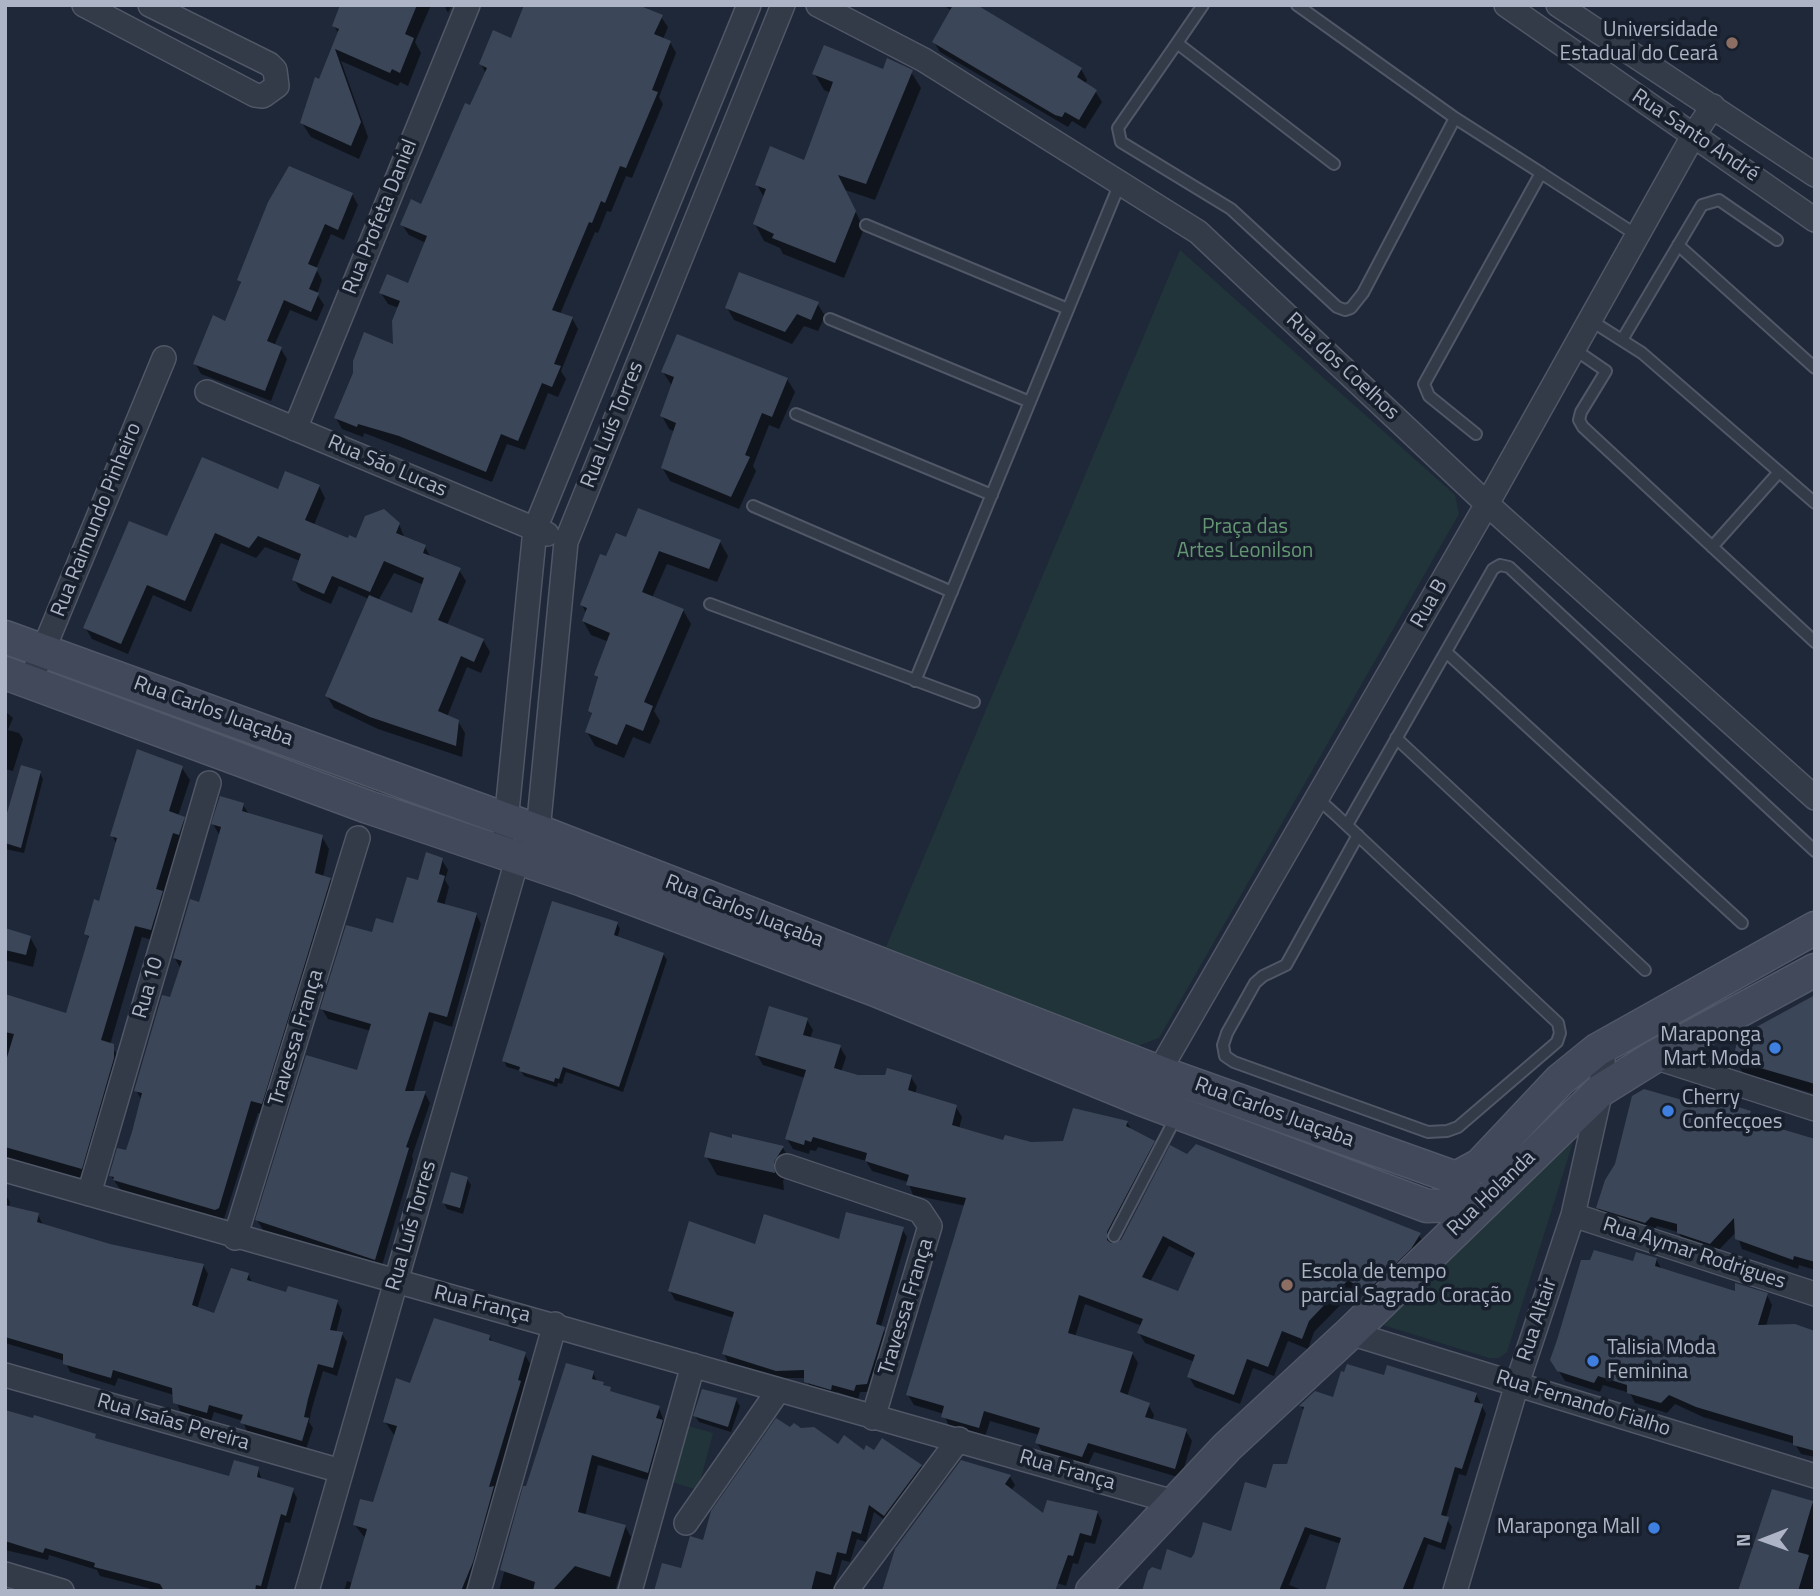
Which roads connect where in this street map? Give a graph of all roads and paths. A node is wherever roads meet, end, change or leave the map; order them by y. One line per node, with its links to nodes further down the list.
1 (84, 5): 2 (street)
2 (150, 5)
3 (468, 5): 35 (street, Rua Profeta Daniel)
4 (783, 5): 11 (street, Rua Luís Torres)
5 (818, 5): 19 (street, Rua dos Coelhos)
6 (1203, 5): 12 (lane)
7 (1297, 5): 14 (lane)
8 (1506, 5): 15 (street, Rua Santo André)
9 (1558, 5): 13 (street, Rua Santo André)
10 (739, 9): 11 (street); 42 (street, Rua Luís Torres)
11 (774, 27): 43 (street, Rua Luís Torres)
12 (1177, 43): 14 (lane); 16 (lane)
13 (1713, 106): 15 (street, Rua B); 18 (street, Rua Santo André)
14 (1455, 118): 17 (lane)
15 (1693, 136): 20 (street, Rua Santo André); 22 (street, Rua B)
16 (1334, 164)
17 (1541, 173): 22 (lane); 36 (lane)
18 (1815, 175)
19 (1120, 183): 25 (lane); 40 (street, Rua dos Coelhos)
20 (1815, 220)
21 (866, 225): 25 (lane)
22 (1638, 236): 27 (street, Rua B)
23 (1777, 240): 24 (lane)
24 (1678, 245): 28 (lane); 31 (lane)
25 (1068, 309): 33 (lane)
26 (830, 319): 33 (lane)
27 (1590, 320): 28 (lane); 29 (street, Rua B)
28 (1622, 340): 37 (lane)
29 (1574, 349): 40 (street, Rua B); 44 (lane)
30 (164, 358): 49 (street, Rua Raimundo Pinheiro)
31 (1815, 368)
32 (207, 392): 35 (street, Rua Sáo Lucas)
33 (1030, 402): 38 (lane)
34 (796, 414): 38 (lane)
35 (295, 429): 42 (street, Rua Sáo Lucas)
36 (1476, 434)
37 (1779, 472): 39 (lane); 44 (lane)
38 (992, 495): 45 (lane)
39 (1812, 496)
40 (1487, 504): 56 (street, Rua B); 57 (street, Rua dos Coelhos)
41 (753, 506): 45 (lane)
42 (535, 529): 43 (street, Rua Sáo Lucas); 58 (street, Rua Luís Torres)
43 (566, 542): 60 (street, Rua Luís Torres)
44 (1712, 547): 48 (lane)
45 (952, 592): 52 (lane)
46 (710, 604): 52 (lane)
47 (5, 637): 49 (street, Rua Carlos Juaçaba)
48 (1815, 642)
49 (44, 649): 51 (street, Rua Raimundo Pinheiro); 58 (street, Rua Carlos Juaçaba)
50 (1446, 652): 54 (lane); 63 (lane); 65 (lane)
51 (18, 678): 64 (street, Rua Carlos Juaçaba)
52 (915, 681): 53 (lane)
53 (974, 702)
54 (1396, 738): 59 (lane); 67 (lane)
55 (209, 783): 78 (street, Rua 10)
56 (1317, 798): 59 (lane); 71 (street, Rua B)
57 (1815, 798)
58 (506, 820): 60 (street, Rua Carlos Juaçaba); 64 (street, Rua Luís Torres)
59 (1347, 825): 61 (lane)
60 (538, 831): 64 (street, Rua Luís Torres); 71 (street, Rua Carlos Juaçaba)
61 (1358, 835): 61 (lane)
62 (358, 838): 82 (street, Travessa França)
63 (1815, 851)
64 (517, 860): 73 (street, Rua Carlos Juaçaba); 83 (street, Rua Luís Torres)
65 (1742, 923)
66 (1815, 928): 69 (street, Rua Holanda)
67 (1645, 970)
68 (1815, 970): 70 (street, Rua Holanda)
69 (1604, 1045): 72 (street, Rua Altair); 79 (street, Rua Holanda)
70 (1654, 1057): 72 (street, Rua Holanda); 74 (street)
71 (1159, 1072): 73 (street, Rua B); 79 (street, Rua Carlos Juaçaba)
72 (1601, 1090): 79 (street, Rua Holanda); 80 (street, Rua Altair)
73 (1141, 1099): 75 (street, Rua Carlos Juaçaba)
74 (1815, 1109)
75 (1178, 1113): 79 (street, Rua Carlos Juaçaba); 81 (lane)
76 (788, 1166): 91 (street, Travessa França)
77 (5, 1170): 78 (street, Rua França)
78 (89, 1194): 82 (street, Rua França)
79 (1468, 1201): 86 (street, Rua Holanda)
80 (1573, 1215): 84 (street, Rua Aymar Rodrigues); 89 (street, Rua Altair)
81 (1114, 1236)
82 (235, 1238): 83 (street, Rua França)
83 (396, 1283): 85 (street, Rua França); 93 (street, Rua Luís Torres)
84 (1815, 1294)
85 (555, 1324): 87 (street, Rua França); 100 (street)
86 (1350, 1333): 89 (street, Rua Fernando Fialho); 95 (street, Rua Holanda)
87 (693, 1365): 90 (street, Rua França); 101 (street)
88 (5, 1375): 93 (street, Rua Isaías Pereira)
89 (1517, 1384): 94 (street, Rua Fernando Fialho); 104 (street, Rua Altair)
90 (778, 1391): 91 (street, Rua França); 96 (street)
91 (873, 1418): 92 (street, Rua França)
92 (959, 1439): 95 (street, Rua França); 102 (street)
93 (341, 1471): 99 (street, Rua Luís Torres)
94 (1815, 1476)
95 (1174, 1502): 103 (street, Rua Holanda)
96 (686, 1523)
97 (5, 1574): 98 (street)
98 (62, 1591)
99 (307, 1591)
100 (479, 1591)
101 (630, 1591)
102 (846, 1591)
103 (1092, 1591)
104 (1455, 1591)

